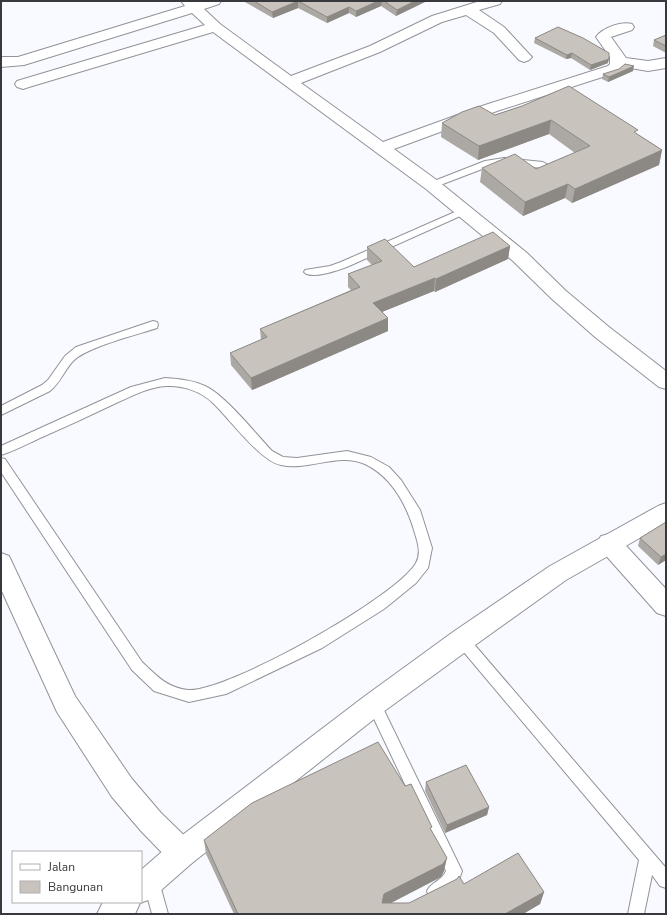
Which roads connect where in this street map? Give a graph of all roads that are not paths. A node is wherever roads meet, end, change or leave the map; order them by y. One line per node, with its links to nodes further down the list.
1 (214, 1): 3 (street)
2 (494, 1): 4 (street)
3 (191, 4): 5 (street); 9 (street)
4 (469, 10): 7 (street); 11 (street)
5 (215, 27): 11 (street); 12 (street)
6 (627, 27): 8 (street)
7 (524, 57)
8 (619, 61): 10 (street); 13 (street)
9 (1, 62)
10 (666, 63)
11 (289, 82): 13 (street)
12 (23, 84)
13 (382, 148): 15 (street)
14 (543, 165): 15 (lane)
15 (432, 185): 16 (street)
16 (464, 211): 17 (lane); 19 (street)
17 (309, 272)
18 (153, 325): 20 (lane)
19 (666, 382)
20 (1, 412)
21 (1, 451): 22 (lane)
22 (1, 462)
23 (666, 512): 24 (street)
24 (609, 543): 26 (street); 27 (street)
25 (1, 563): 29 (street)
26 (666, 606)
27 (462, 640): 28 (street); 30 (lane)
28 (374, 704): 29 (street); 33 (lane)
29 (182, 853): 32 (street)
30 (648, 860): 31 (lane); 37 (lane)
31 (666, 880)
32 (146, 884): 36 (lane)
33 (422, 897)
34 (125, 903): 35 (street)
35 (112, 914)
36 (160, 914)
37 (636, 914)

